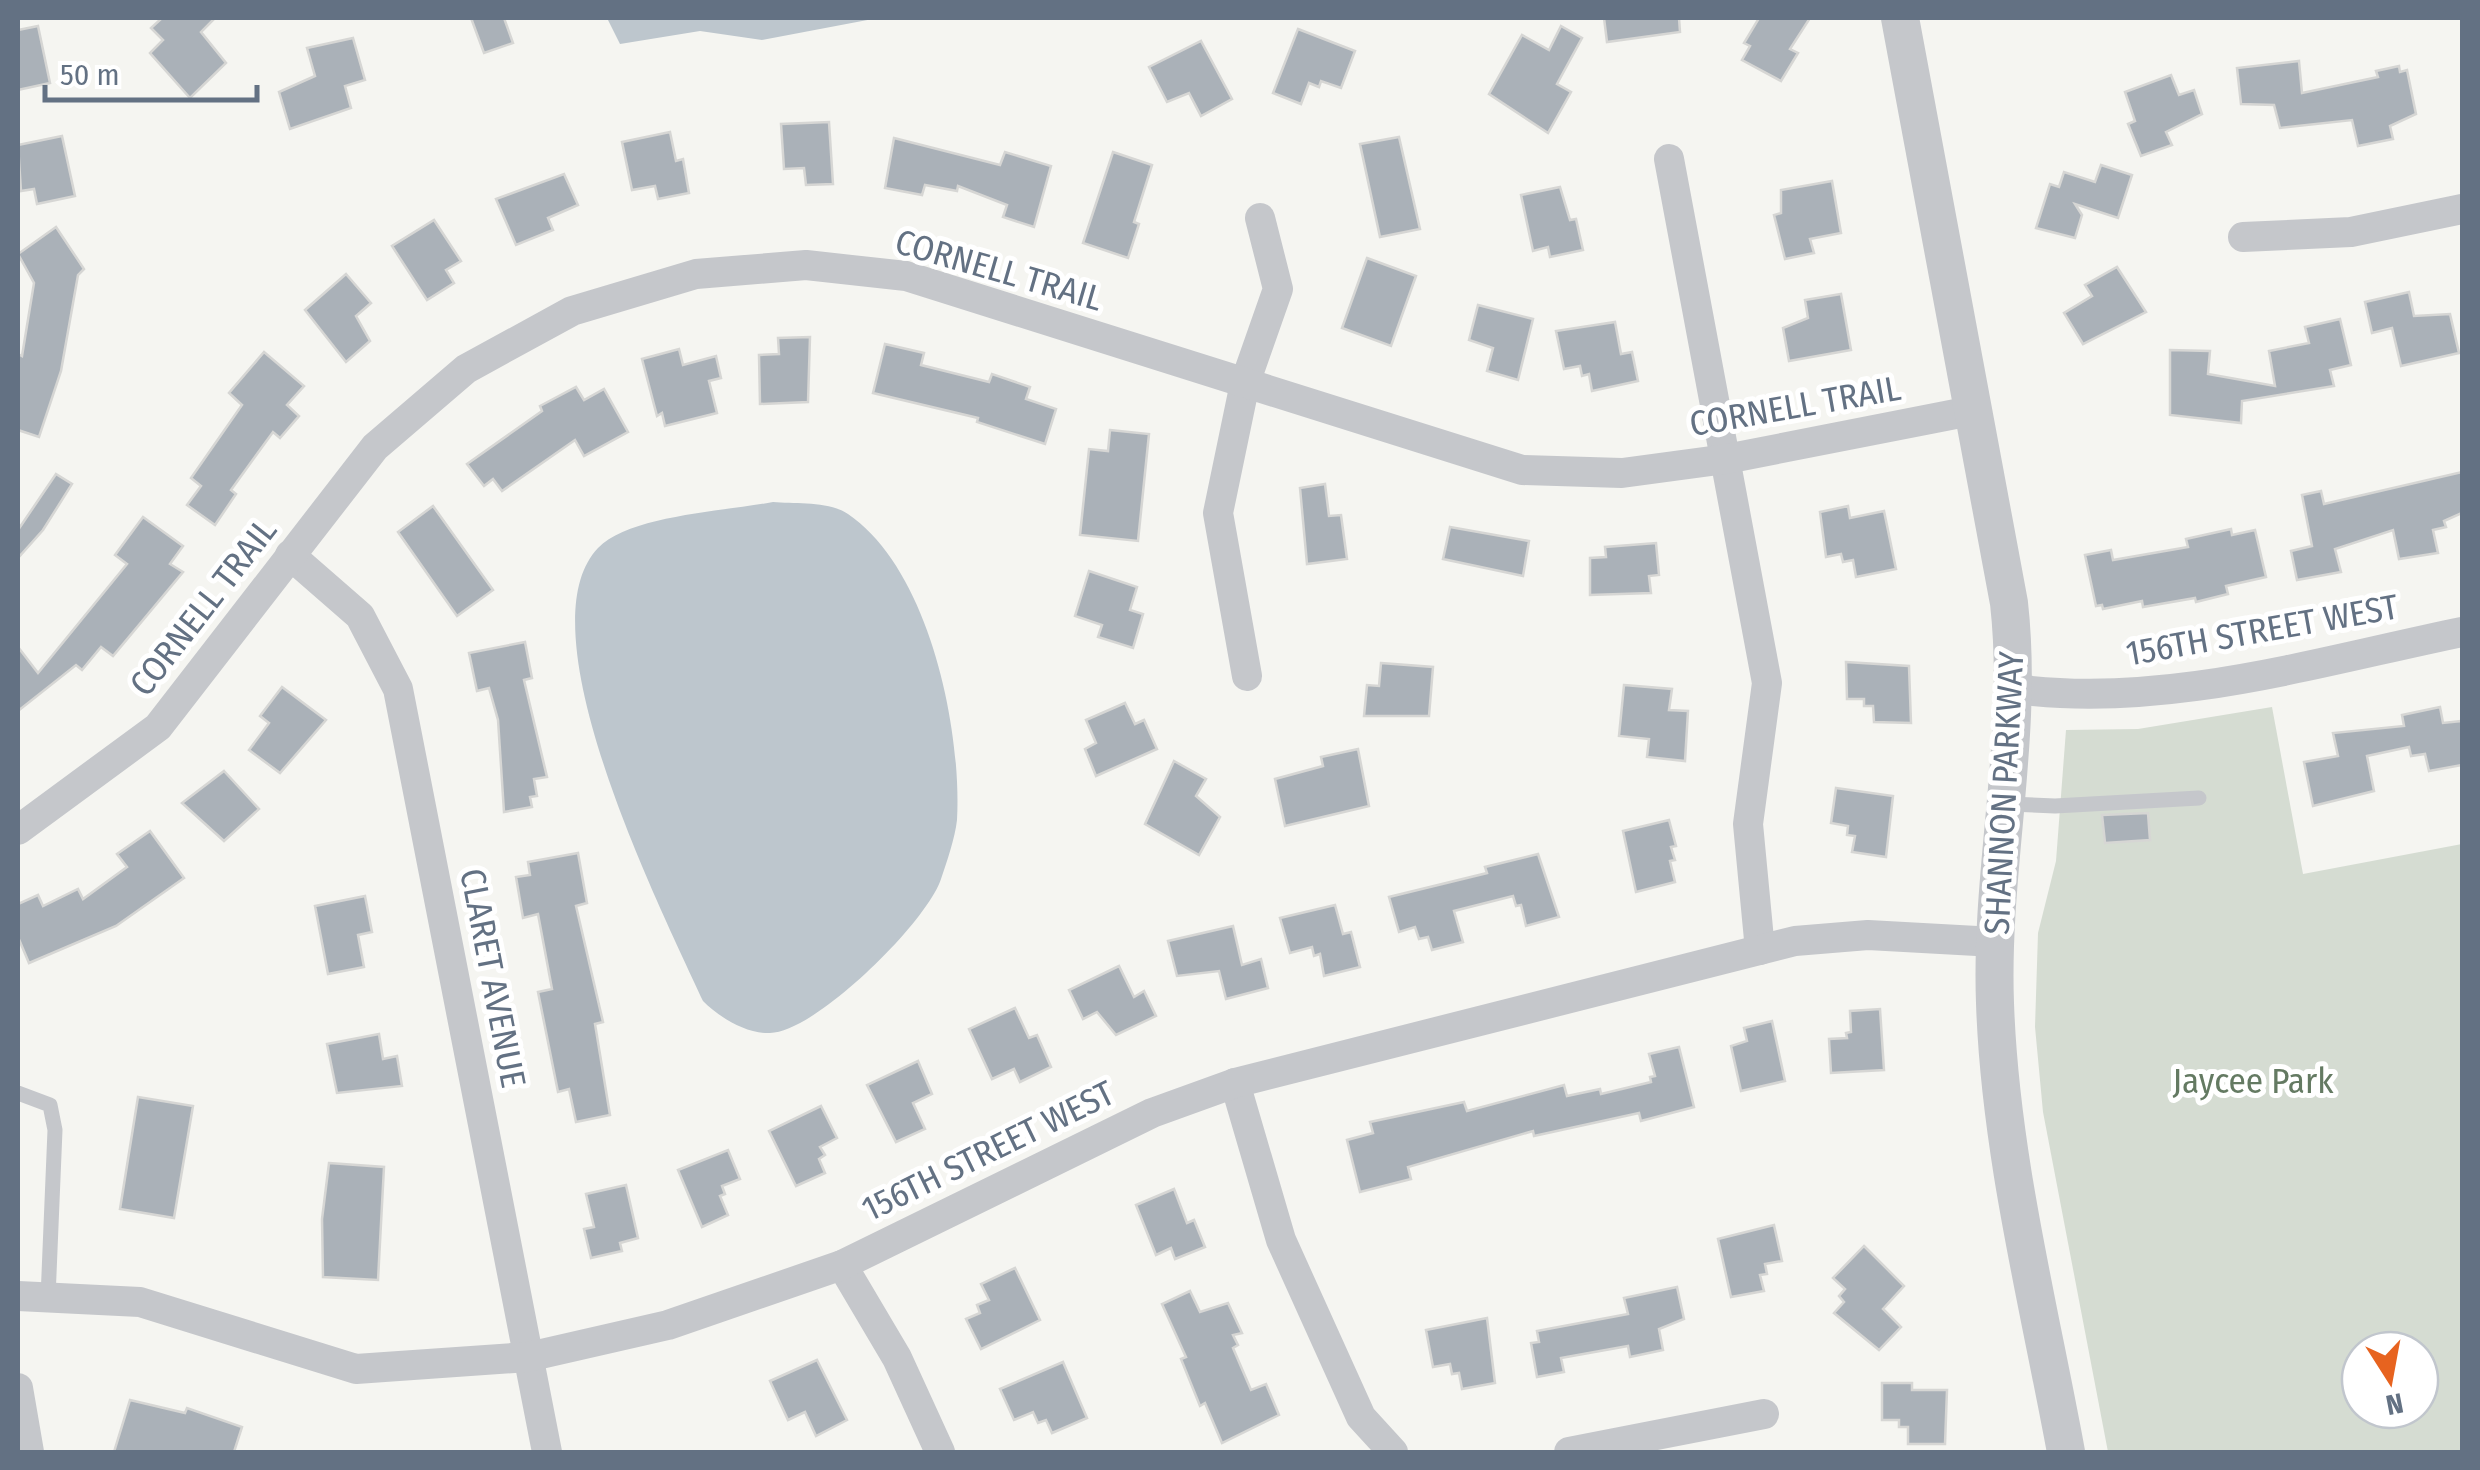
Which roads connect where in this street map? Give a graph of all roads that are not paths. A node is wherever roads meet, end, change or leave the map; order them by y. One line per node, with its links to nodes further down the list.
1 (1900, 18): 7 (street, SHANNON PARKWAY)
2 (1669, 159): 8 (street)
3 (2462, 209): 5 (street)
4 (1260, 218): 6 (street)
5 (2243, 237)
6 (1245, 383): 8 (street, CORNELL TRAIL); 9 (street, CORNELL TRAIL); 11 (street)
7 (1976, 410): 8 (street, CORNELL TRAIL); 12 (street, SHANNON PARKWAY)
8 (1726, 459): 17 (street)
9 (290, 556): 15 (street, CORNELL TRAIL); 23 (street, CLARET AVENUE)
10 (2462, 632): 12 (street, 156TH STREET WEST)
11 (1247, 676)
12 (2015, 690): 14 (street, SHANNON PARKWAY)
13 (2198, 798): 14 (lane)
14 (2009, 804): 16 (street, SHANNON PARKWAY)
15 (18, 830)
16 (1995, 942): 17 (street, 156TH STREET WEST); 31 (street, SHANNON PARKWAY)
17 (1760, 950): 18 (street, 156TH STREET WEST)
18 (1235, 1084): 20 (street, 156TH STREET WEST); 29 (street)
19 (18, 1092): 22 (lane)
20 (842, 1264): 23 (street, 156TH STREET WEST); 28 (street)
21 (18, 1296): 22 (street, 156TH STREET WEST)
22 (48, 1298): 23 (street, 156TH STREET WEST)
23 (528, 1357): 27 (street, CLARET AVENUE)
24 (18, 1388): 26 (street)
25 (1764, 1414): 30 (street)
26 (29, 1452)
27 (547, 1452)
28 (940, 1452)
29 (1394, 1452)
30 (1568, 1452)
31 (2066, 1452)

